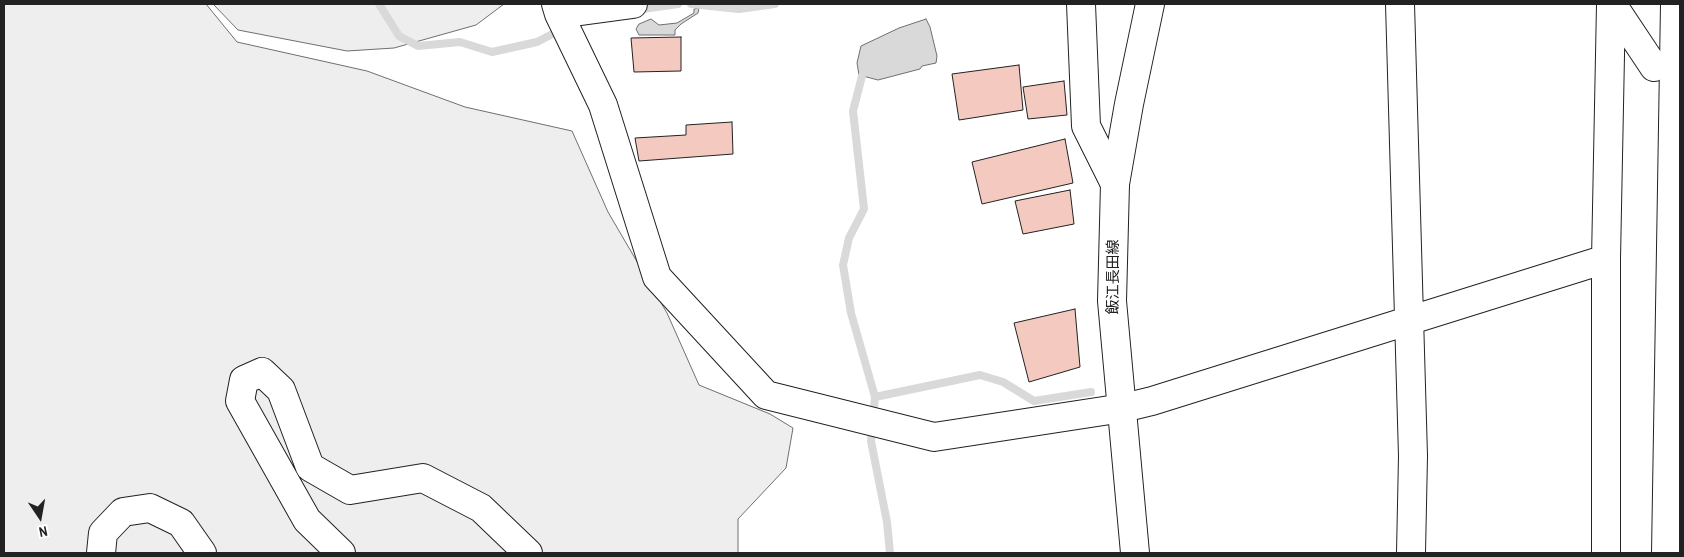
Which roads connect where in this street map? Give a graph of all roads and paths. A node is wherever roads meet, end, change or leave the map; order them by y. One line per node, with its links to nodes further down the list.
1 (633, 4): 7 (main road)
2 (1081, 4): 9 (main road)
3 (1150, 4): 9 (main road, 飯江長田線)
4 (1400, 4): 11 (main road)
5 (1611, 4): 8 (main road); 10 (main road)
6 (1676, 4): 20 (main road)
7 (558, 9): 12 (main road)
8 (1654, 67)
9 (1115, 184): 12 (main road, 飯江長田線)
10 (1606, 259): 11 (main road); 19 (main road)
11 (1408, 321): 12 (main road); 18 (main road)
12 (1123, 408): 17 (main road, 飯江長田線)
13 (101, 553): 14 (main road)
14 (202, 553)
15 (342, 553): 16 (main road)
16 (528, 553)
17 (1135, 553)
18 (1411, 553)
19 (1606, 553)
20 (1666, 553)

